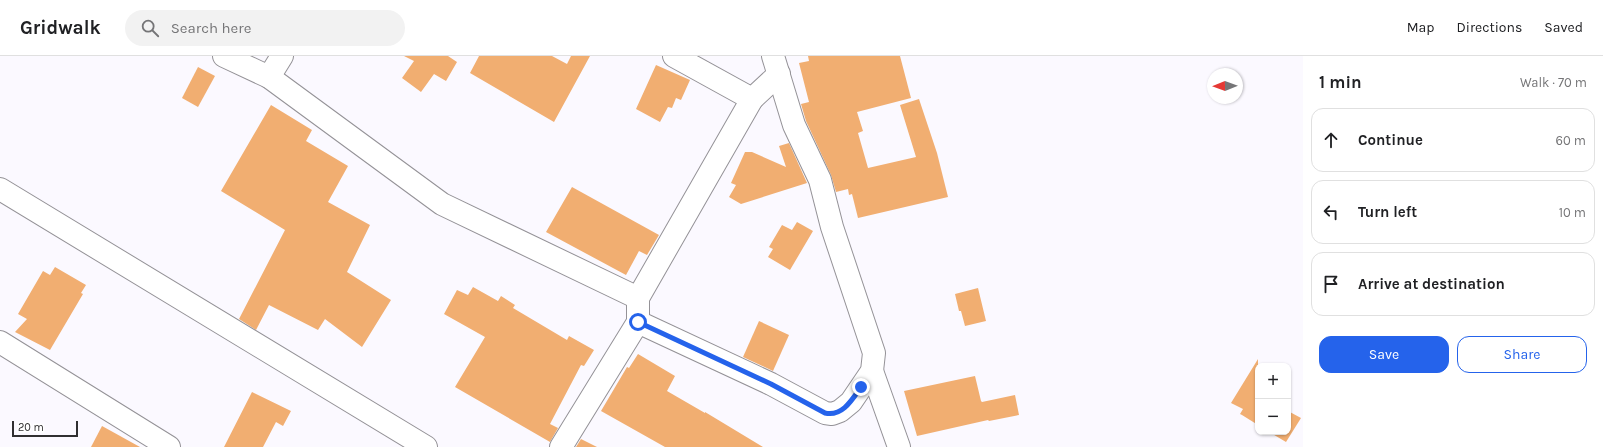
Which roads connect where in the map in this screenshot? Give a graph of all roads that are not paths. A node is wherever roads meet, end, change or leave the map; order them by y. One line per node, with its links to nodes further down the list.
1 (224, 56): 5 (street)
2 (282, 56): 5 (street)
3 (674, 56): 6 (street)
4 (776, 65): 6 (street); 11 (street)
5 (269, 77): 8 (street)
6 (752, 99): 8 (street)
7 (0, 189): 13 (street)
8 (638, 298): 9 (street)
9 (638, 322): 11 (street); 14 (street)
10 (0, 342): 12 (street)
11 (872, 371): 15 (street)
12 (169, 447)
13 (426, 447)
14 (561, 447)
15 (899, 447)

